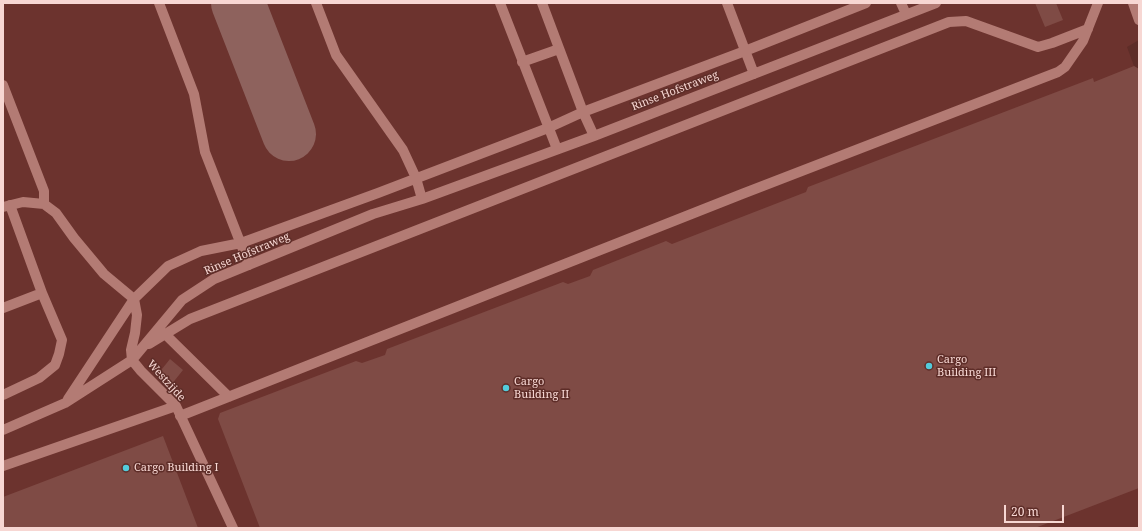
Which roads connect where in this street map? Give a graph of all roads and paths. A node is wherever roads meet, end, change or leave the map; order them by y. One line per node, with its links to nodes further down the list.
1 (159, 3): 27 (lane)
2 (316, 3): 23 (lane)
3 (500, 3): 16 (lane)
4 (542, 3): 14 (lane)
5 (727, 3): 15 (lane)
6 (866, 3): 15 (lane, Rinse Hofstraweg)
7 (901, 3): 11 (lane)
8 (936, 3): 11 (lane, Rinse Hofstraweg)
9 (1098, 3): 13 (lane)
10 (1133, 3): 12 (lane)
11 (906, 14): 17 (lane, Rinse Hofstraweg)
12 (1139, 20)
13 (1088, 29): 32 (lane); 36 (lane)
14 (560, 48): 16 (lane); 19 (lane)
15 (745, 51): 17 (lane); 19 (lane, Rinse Hofstraweg)
16 (522, 62): 20 (lane)
17 (754, 74): 21 (lane, Rinse Hofstraweg)
18 (3, 84): 25 (lane)
19 (583, 112): 20 (lane, Rinse Hofstraweg); 21 (lane)
20 (548, 128): 22 (lane); 23 (lane, Rinse Hofstraweg)
21 (594, 136): 22 (lane, Rinse Hofstraweg)
22 (557, 149): 24 (lane, Rinse Hofstraweg)
23 (416, 178): 24 (lane); 27 (lane, Rinse Hofstraweg)
24 (422, 199): 28 (lane, Rinse Hofstraweg)
25 (44, 204): 26 (lane); 30 (lane)
26 (7, 206): 29 (lane)
27 (241, 243): 28 (lane); 30 (lane, Rinse Hofstraweg)
28 (249, 265): 33 (lane, Rinse Hofstraweg)
29 (42, 294): 31 (lane); 35 (lane)
30 (134, 299): 34 (lane); 37 (lane, Rinse Hofstraweg)
31 (3, 308)
32 (165, 334): 33 (lane); 36 (lane)
33 (142, 348): 34 (lane, Rinse Hofstraweg)
34 (132, 360): 37 (lane, Rinse Hofstraweg); 38 (lane, Westzijde)
35 (3, 395)
36 (229, 397): 39 (lane)
37 (65, 403): 40 (lane, Rinse Hofstraweg)
38 (176, 406): 39 (lane, Westzijde); 41 (lane)
39 (180, 416): 42 (lane, Westzijde)
40 (3, 430)
41 (3, 466)
42 (233, 528)

